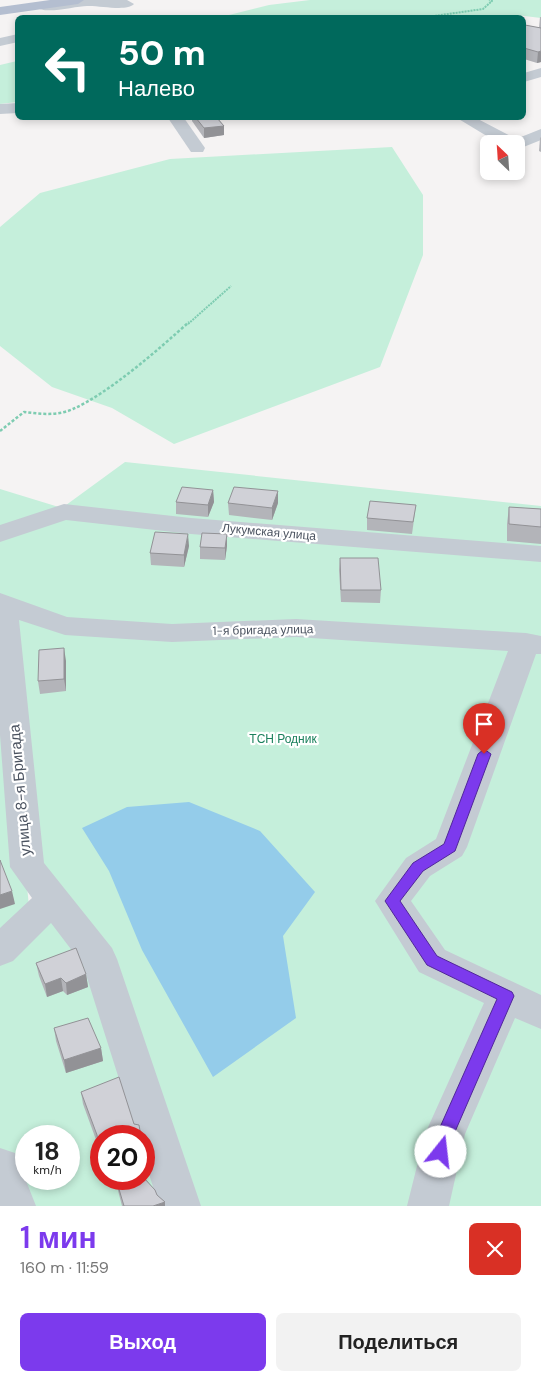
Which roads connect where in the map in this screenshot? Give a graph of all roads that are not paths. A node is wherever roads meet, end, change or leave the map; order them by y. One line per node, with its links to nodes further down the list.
1 (78, 0): 3 (main road)
2 (128, 3): 3 (street); 5 (street)
3 (27, 7): 4 (main road)
4 (0, 11)
5 (121, 15)
6 (15, 39): 7 (street)
7 (0, 42)
8 (541, 72): 9 (street)
9 (526, 77)
10 (15, 108): 11 (street)
11 (0, 109)
12 (177, 120): 17 (street)
13 (469, 120): 15 (street)
14 (541, 134): 16 (street)
15 (496, 135)
16 (525, 141)
17 (197, 148)
18 (0, 534): 19 (street, Лукумская улица)
19 (541, 554)
20 (2, 604): 21 (street, 1-я бригада улица); 22 (street, улица 8-я Бригада)
21 (533, 643): 24 (street)
22 (53, 898): 23 (street); 28 (street, улица 8-я Бригада)
23 (0, 951)
24 (506, 996): 25 (street); 29 (street)
25 (541, 1013)
26 (0, 1167): 27 (street)
27 (15, 1206)
28 (180, 1206)
29 (428, 1206)

